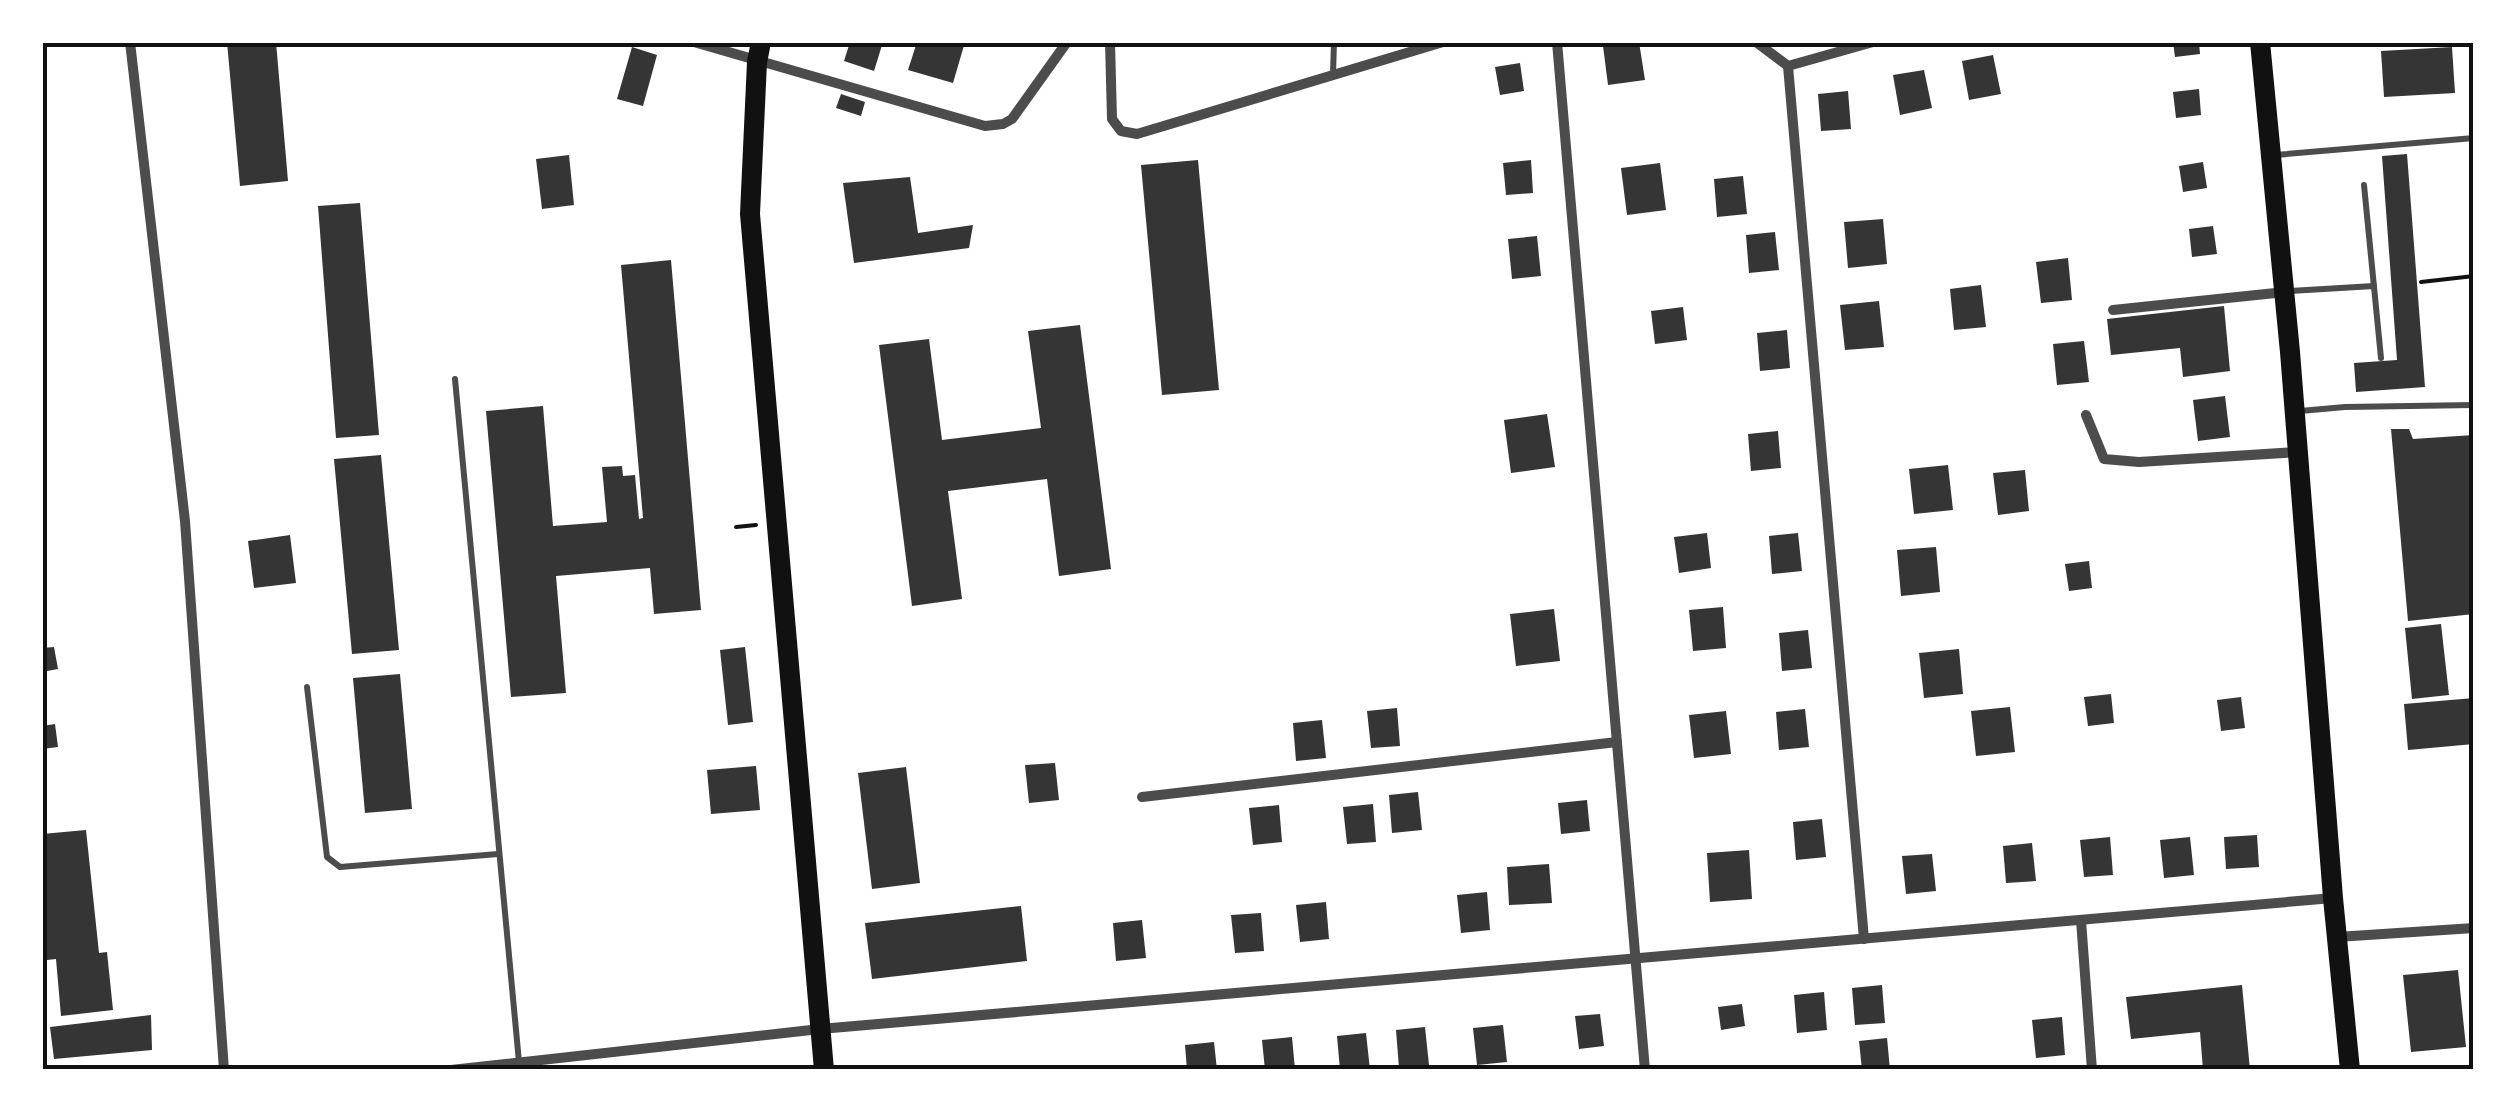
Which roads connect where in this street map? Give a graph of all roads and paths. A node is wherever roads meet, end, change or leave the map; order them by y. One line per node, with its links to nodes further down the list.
1 (130, 42): 40 (street)
2 (694, 42): 11 (street)
3 (1067, 42): 11 (street)
4 (1110, 42): 13 (street)
5 (1334, 42): 13 (lane)
6 (1443, 42): 13 (street)
7 (1557, 42): 29 (street)
8 (1756, 42): 12 (street)
9 (1873, 42): 12 (street)
10 (2260, 42): 15 (main road)
11 (759, 52): 38 (main road)
12 (1788, 66): 36 (street)
13 (1333, 75)
14 (2474, 138): 15 (lane)
15 (2271, 155): 20 (main road)
16 (2364, 186): 19 (lane)
17 (2474, 276): 18 (path)
18 (2421, 282)
19 (2374, 286): 20 (lane); 22 (lane)
20 (2284, 292): 21 (street); 25 (main road)
21 (2114, 310)
22 (2381, 358)
23 (455, 379): 31 (lane)
24 (2474, 405): 25 (lane)
25 (2295, 411): 27 (main road)
26 (2086, 415): 27 (street)
27 (2298, 452): 32 (main road)
28 (307, 687): 31 (lane)
29 (1618, 742): 30 (street); 37 (street)
30 (1142, 797)
31 (498, 854): 39 (lane)
32 (2333, 898): 33 (street); 35 (main road)
33 (2081, 920): 36 (street); 44 (street)
34 (2474, 928): 35 (street)
35 (2337, 937): 45 (main road)
36 (1864, 939): 37 (street)
37 (1636, 959): 38 (street); 43 (street)
38 (820, 1029): 39 (street); 42 (main road)
39 (519, 1062): 41 (street)
40 (224, 1070)
41 (451, 1070)
42 (824, 1070)
43 (1646, 1070)
44 (2092, 1070)
45 (2350, 1070)

